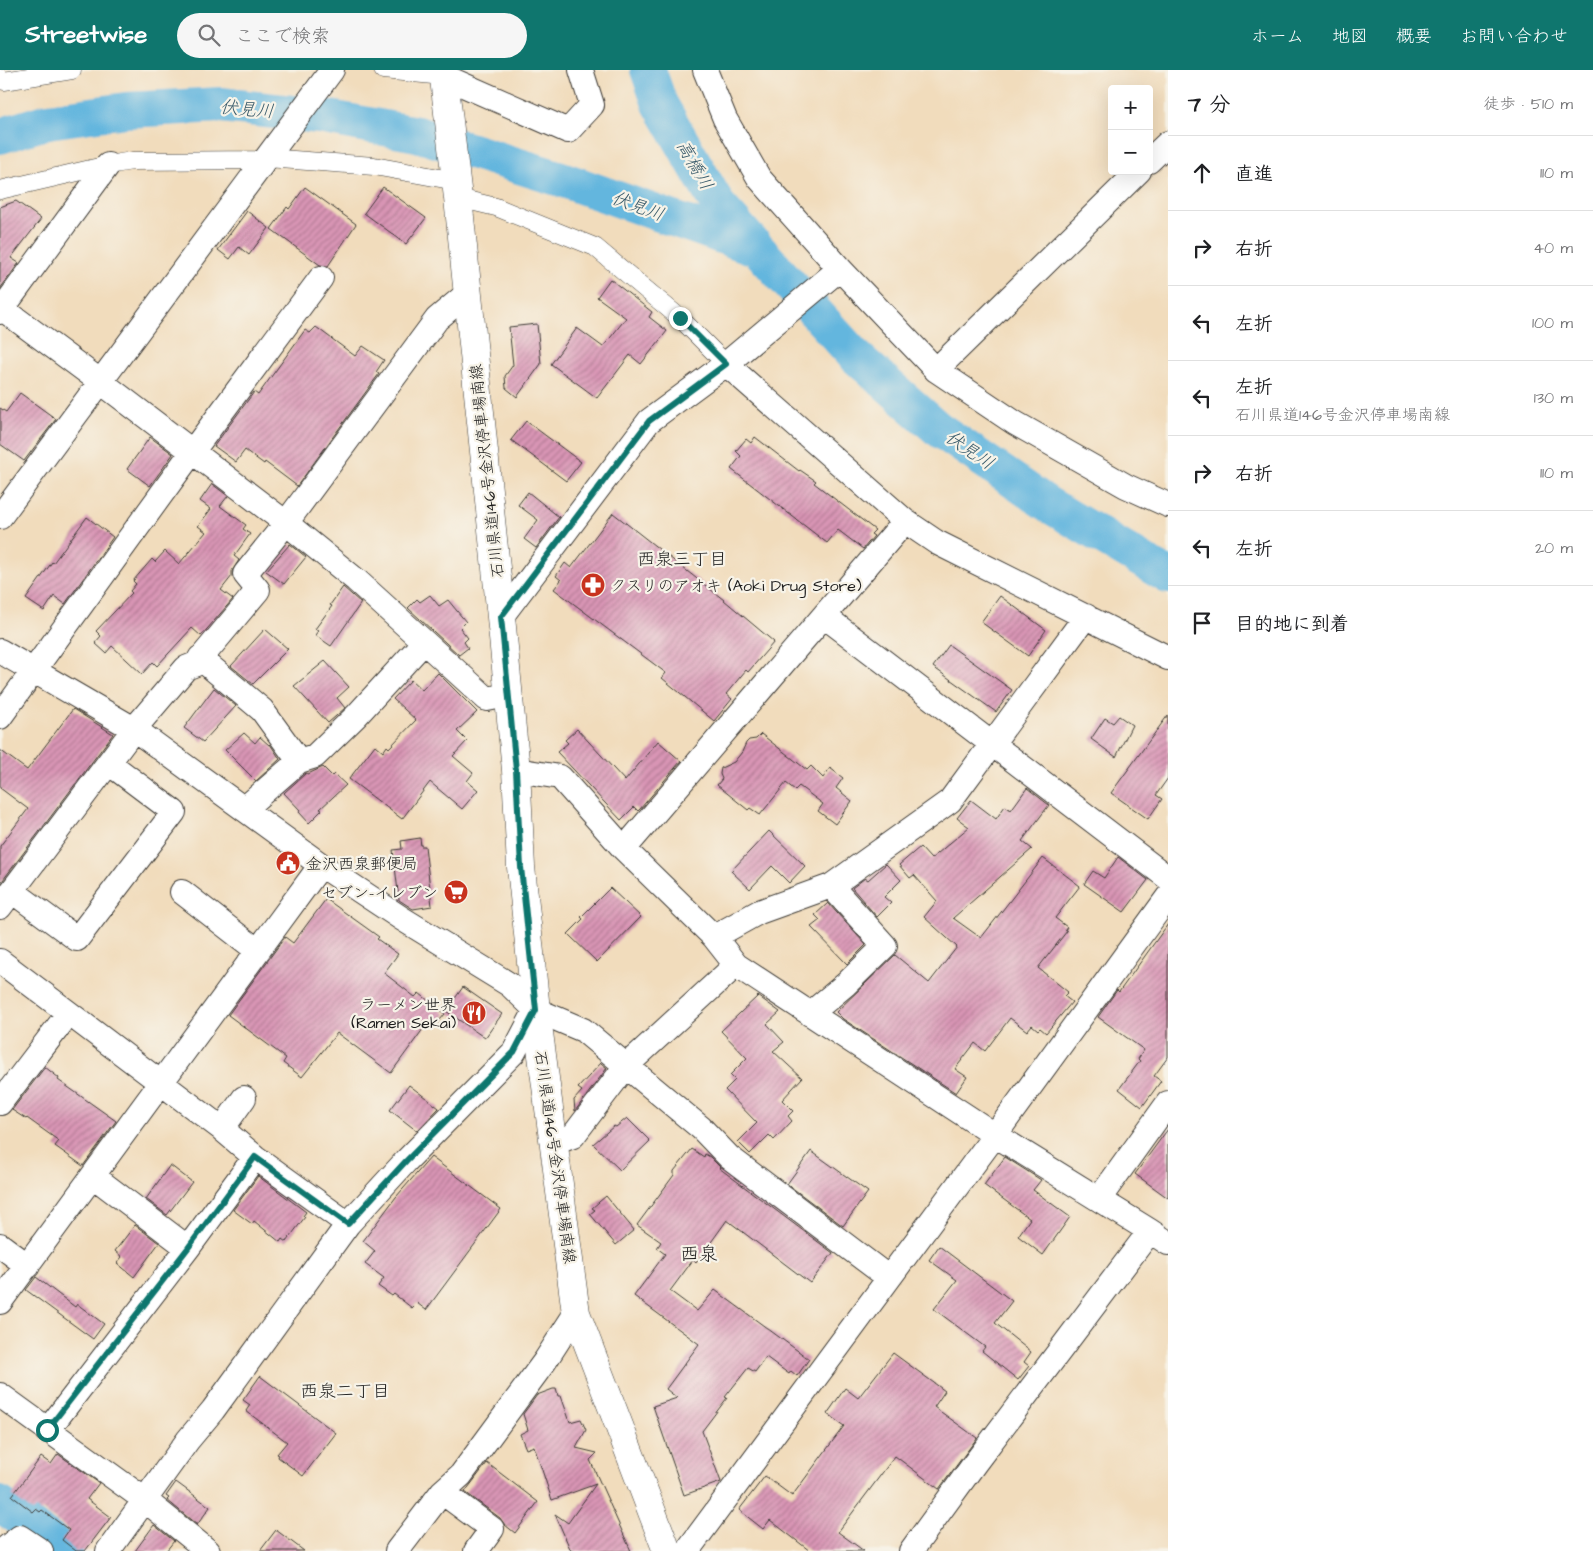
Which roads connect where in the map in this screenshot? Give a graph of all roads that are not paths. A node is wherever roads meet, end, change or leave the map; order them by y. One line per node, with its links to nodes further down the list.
1 (72, 70): 7 (street)
2 (383, 70): 5 (street)
3 (581, 70): 5 (street)
4 (705, 70): 15 (street)
5 (443, 73): 13 (main road, 石川県道146号金沢停車場南線)
6 (328, 74): 10 (street)
7 (0, 78)
8 (1168, 143): 9 (street)
9 (1153, 157)
10 (267, 158): 11 (street); 13 (street); 21 (street)
11 (108, 164): 14 (street); 18 (street)
12 (1135, 175): 20 (street)
13 (457, 189): 17 (main road, 石川県道146号金沢停車場南線); 19 (street)
14 (0, 190)
15 (835, 274): 19 (street); 20 (street)
16 (321, 278): 22 (street)
17 (468, 293): 26 (street); 29 (main road, 石川県道146号金沢停車場南線)
18 (1, 310): 21 (street)
19 (729, 362): 25 (street); 29 (street)
20 (936, 370): 23 (street)
21 (101, 382): 22 (street); 24 (street)
22 (192, 452): 26 (street); 34 (street)
23 (1168, 505)
24 (0, 517)
25 (906, 521): 27 (street); 28 (street)
26 (286, 523): 30 (street); 32 (street)
27 (824, 616): 38 (street); 43 (street)
28 (1086, 616): 33 (street); 38 (street)
29 (501, 617): 35 (main road, 石川県道146号金沢停車場南線)
30 (424, 642): 35 (street); 39 (street)
31 (0, 651): 34 (street)
32 (200, 658): 37 (street); 39 (street)
33 (1168, 658)
34 (35, 671): 36 (street); 37 (street)
35 (508, 695): 41 (main road, 石川県道146号金沢停車場南線)
36 (0, 717)
37 (134, 729): 40 (street); 42 (street)
38 (991, 743): 45 (street); 46 (street)
39 (299, 761): 42 (street)
40 (109, 763): 49 (street); 49 (street)
41 (516, 770): 43 (street); 54 (main road, 石川県道146号金沢停車場南線)
42 (244, 809): 44 (street)
43 (624, 849): 50 (street)
44 (321, 865): 51 (street); 54 (street)
45 (1168, 878)
46 (831, 886): 50 (street); 56 (street)
47 (182, 892): 51 (street)
48 (1168, 897): 63 (street)
49 (6, 899)
50 (714, 937): 53 (street)
51 (258, 951): 58 (street)
52 (0, 961): 55 (street)
53 (736, 965): 56 (street); 57 (street)
54 (536, 1010): 57 (street); 64 (main road, 石川県道146号金沢停車場南線); 68 (street)
55 (68, 1014): 58 (street); 60 (street)
56 (810, 1014): 63 (street)
57 (626, 1066): 64 (street); 73 (street)
58 (160, 1083): 62 (street); 66 (street)
59 (244, 1098): 62 (street)
60 (0, 1103)
61 (1168, 1103): 67 (street)
62 (222, 1129): 65 (street)
63 (995, 1135): 67 (street); 73 (street)
64 (554, 1143): 75 (main road, 石川県道146号金沢停車場南線)
65 (255, 1157): 68 (street); 71 (street)
66 (94, 1176): 71 (street); 72 (street)
67 (1098, 1199): 69 (street)
68 (348, 1224): 79 (street)
69 (1159, 1237): 88 (street)
70 (0, 1245): 72 (street)
71 (188, 1248): 77 (street)
72 (28, 1266): 74 (street)
73 (889, 1278): 87 (street)
74 (0, 1302)
75 (576, 1313): 78 (street); 86 (main road, 石川県道146号金沢停車場南線)
76 (0, 1395): 77 (street)
77 (47, 1430): 79 (street)
78 (442, 1492): 84 (street); 85 (street)
79 (145, 1500): 82 (street); 83 (street)
80 (2, 1551): 81 (street)
81 (41, 1551)
82 (108, 1551)
83 (208, 1551)
84 (397, 1551)
85 (476, 1551)
86 (667, 1551)
87 (687, 1551)
88 (911, 1551)

